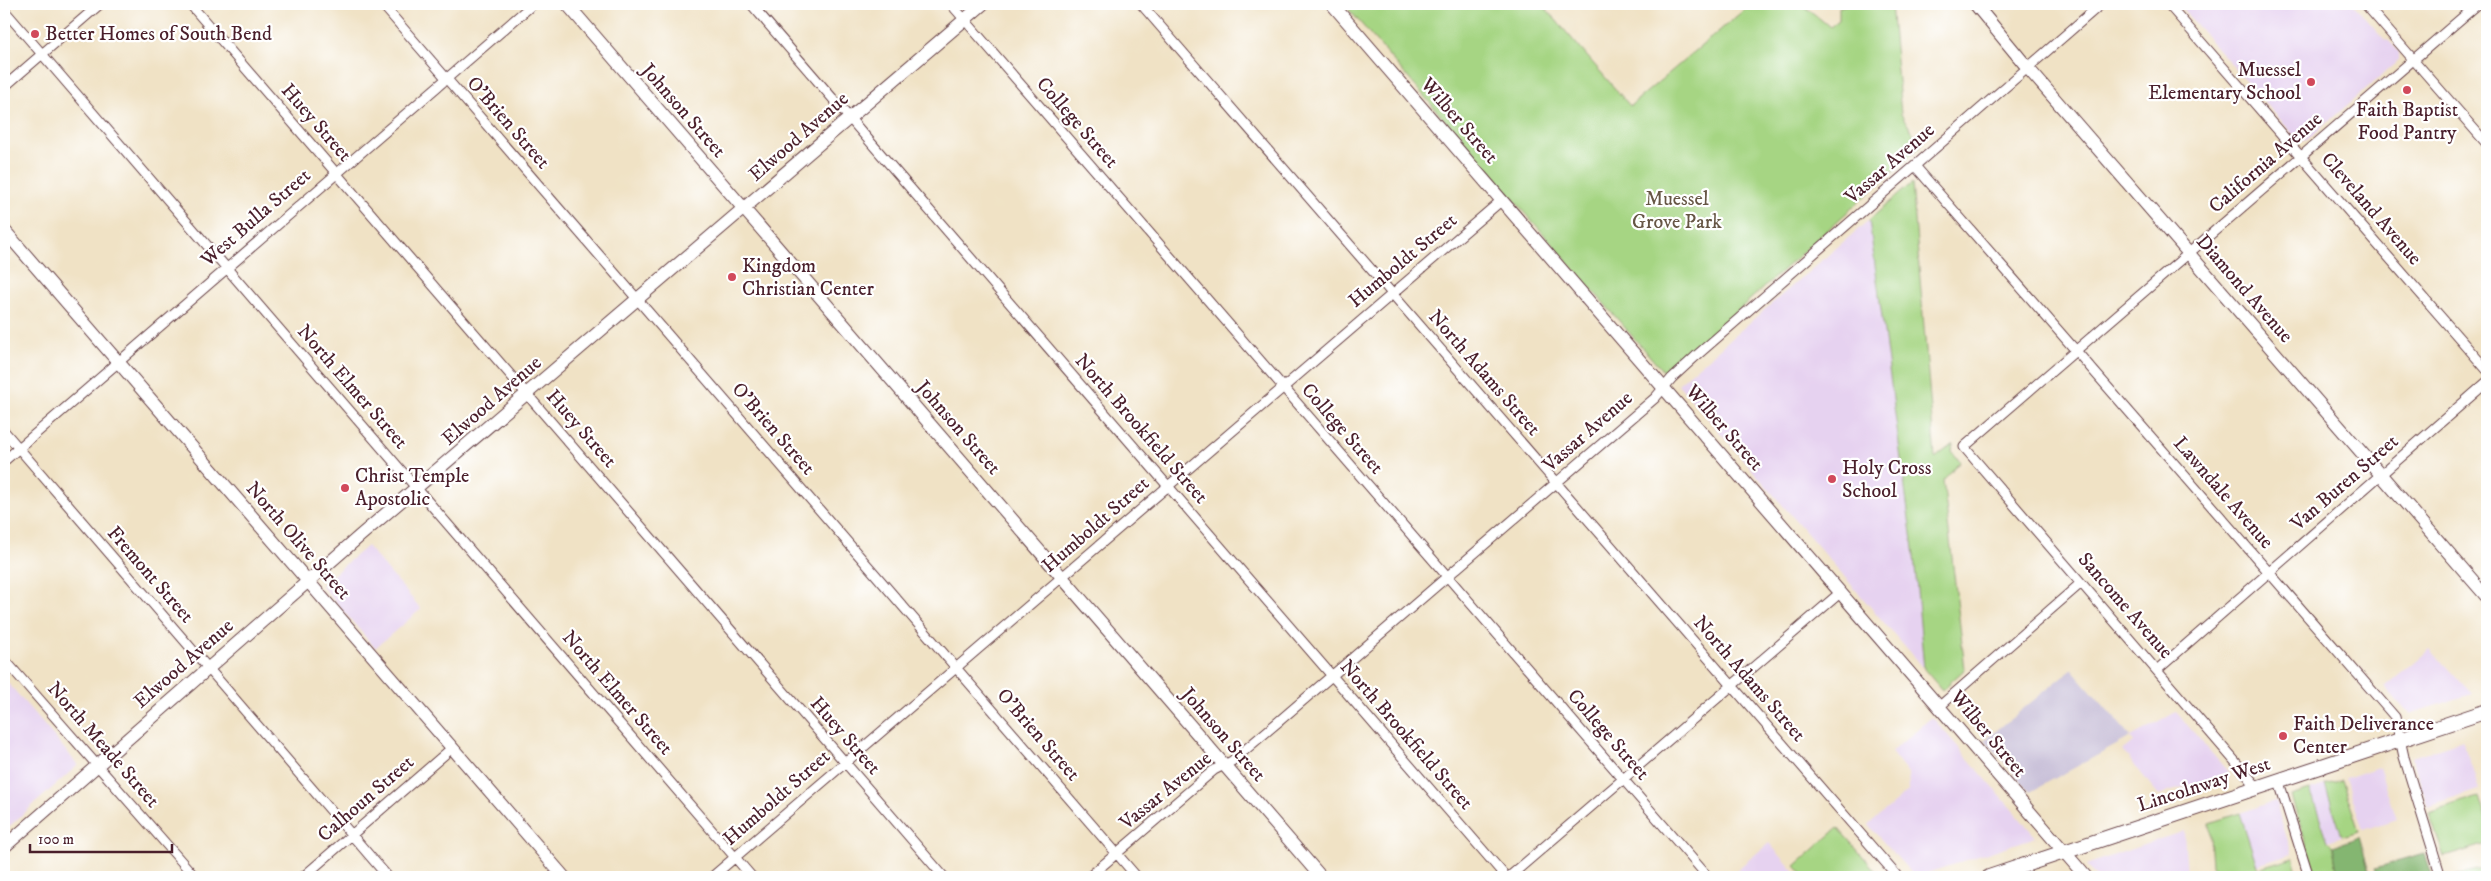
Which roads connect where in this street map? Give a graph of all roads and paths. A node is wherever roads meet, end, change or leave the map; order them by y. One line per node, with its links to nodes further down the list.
1 (100, 4): 18 (street)
2 (190, 4): 27 (street, Huey Street)
3 (382, 4): 21 (street, O'Brien Street)
4 (533, 4): 21 (street, West Bulla Street)
5 (567, 4): 29 (street, Johnson Street)
6 (751, 4): 23 (street, North Brookfield Street)
7 (951, 4): 17 (street, College Street)
8 (983, 4): 17 (street, Elwood Avenue)
9 (1141, 4): 33 (street, North Adams Street)
10 (1332, 4): 28 (street, Wilber Street)
11 (1975, 4): 20 (street, Diamond Avenue)
12 (2101, 4): 20 (street, Vassar Avenue)
13 (2168, 4): 25 (street, Cleveland Avenue)
14 (2365, 4): 19 (street)
15 (2478, 4): 19 (street, California Avenue)
16 (4, 10): 18 (street, North Elmer Street)
17 (964, 20): 23 (street, Elwood Avenue); 39 (street, College Street)
18 (42, 54): 22 (street); 32 (street, North Elmer Street)
19 (2413, 59): 24 (street); 25 (street, California Avenue)
20 (2027, 68): 26 (street, Vassar Avenue); 31 (street, Diamond Avenue)
21 (445, 78): 27 (street, West Bulla Street); 34 (street, O'Brien Street)
22 (4, 87)
23 (849, 118): 29 (street, Elwood Avenue); 48 (street, North Brookfield Street)
24 (2487, 144)
25 (2301, 155): 31 (street, California Avenue); 37 (street, Cleveland Avenue)
26 (1915, 166): 35 (street, Lawndale Avenue); 40 (street, Vassar Avenue)
27 (336, 173): 32 (street, West Bulla Street); 41 (street, Huey Street)
28 (1502, 200): 33 (street, Humboldt Street); 40 (street, Wilber Street)
29 (743, 210): 34 (street, Elwood Avenue); 51 (street, Johnson Street)
30 (4, 230): 36 (street, North Olive Street)
31 (2188, 253): 35 (street, California Avenue); 46 (street, Diamond Avenue)
32 (226, 267): 36 (street, West Bulla Street); 49 (street, North Elmer Street)
33 (1392, 293): 39 (street, Humboldt Street); 47 (street, North Adams Street)
34 (638, 300): 41 (street, Elwood Avenue); 58 (street, O'Brien Street)
35 (2076, 350): 43 (street, California Avenue); 50 (street, Lawndale Avenue)
36 (118, 361): 44 (street, West Bulla Street); 53 (street, North Olive Street)
37 (2487, 370)
38 (2487, 382): 46 (street, Van Buren Street)
39 (1283, 387): 48 (street, Humboldt Street); 52 (street, College Street)
40 (1664, 388): 47 (street, Vassar Avenue); 55 (street, Wilber Street)
41 (528, 394): 49 (street, Elwood Avenue); 67 (street, Huey Street)
42 (4, 431): 44 (street, Fremont Street)
43 (1964, 447): 54 (street, Sancome Avenue)
44 (19, 448): 45 (street, West Bulla Street); 59 (street, Fremont Street)
45 (4, 461)
46 (2381, 475): 50 (street, Van Buren Street); 56 (street, Diamond Avenue)
47 (1556, 483): 52 (street, Vassar Avenue); 62 (street, North Adams Street)
48 (1168, 486): 51 (street, Humboldt Street); 61 (street, North Brookfield Street)
49 (418, 489): 53 (street, Elwood Avenue); 77 (street, North Elmer Street)
50 (2268, 572): 60 (street, Van Buren Street); 65 (street, Lawndale Avenue)
51 (1062, 577): 58 (street, Humboldt Street); 68 (street, Johnson Street)
52 (1447, 577): 61 (street, Vassar Avenue); 70 (street, College Street)
53 (308, 582): 59 (street, Elwood Avenue); 66 (street, North Olive Street)
54 (2081, 583): 60 (street, Sancome Avenue); 63 (street)
55 (1841, 592): 62 (street); 63 (street, Wilber Street)
56 (2487, 596)
57 (4, 659): 69 (street, North Meade Street)
58 (956, 667): 67 (street, Humboldt Street); 76 (street, O'Brien Street)
59 (208, 669): 69 (street, Elwood Avenue); 73 (street, Fremont Street)
60 (2157, 670): 72 (street, Sancome Avenue)
61 (1332, 676): 68 (street, Vassar Avenue); 88 (street, North Brookfield Street)
62 (1732, 686): 70 (street); 90 (street, North Adams Street)
63 (1940, 706): 75 (street, Wilber Street)
64 (2487, 711): 65 (main road, Lincolnway West)
65 (2401, 741): 71 (main road, Lincolnway West); 94 (street, Lawndale Avenue)
66 (452, 748): 73 (street, Calhoun Street); 81 (street, North Olive Street)
67 (845, 762): 77 (street, Humboldt Street); 84 (street, Huey Street)
68 (1225, 765): 76 (street, Vassar Avenue); 87 (street, Johnson Street)
69 (98, 766): 74 (street, Elwood Avenue); 78 (street, North Meade Street)
70 (1623, 779): 88 (street); 89 (street, College Street)
71 (2279, 782): 72 (main road, Lincolnway West); 93 (street)
72 (2258, 788): 75 (main road, Lincolnway West)
73 (351, 835): 79 (street, Calhoun Street); 80 (street, Fremont Street)
74 (4, 847)
75 (2064, 852): 91 (main road, Lincolnway West); 92 (street, Wilber Street)
76 (1117, 854): 85 (street, Vassar Avenue); 86 (street, O'Brien Street)
77 (735, 858): 82 (street, Humboldt Street); 83 (street, North Elmer Street)
78 (195, 877)
79 (303, 877)
80 (388, 877)
81 (564, 877)
82 (712, 877)
83 (752, 877)
84 (944, 877)
85 (1089, 877)
86 (1137, 877)
87 (1322, 877)
88 (1507, 877)
89 (1708, 877)
90 (1898, 877)
91 (1989, 877)
92 (2086, 877)
93 (2309, 877)
94 (2441, 877)

